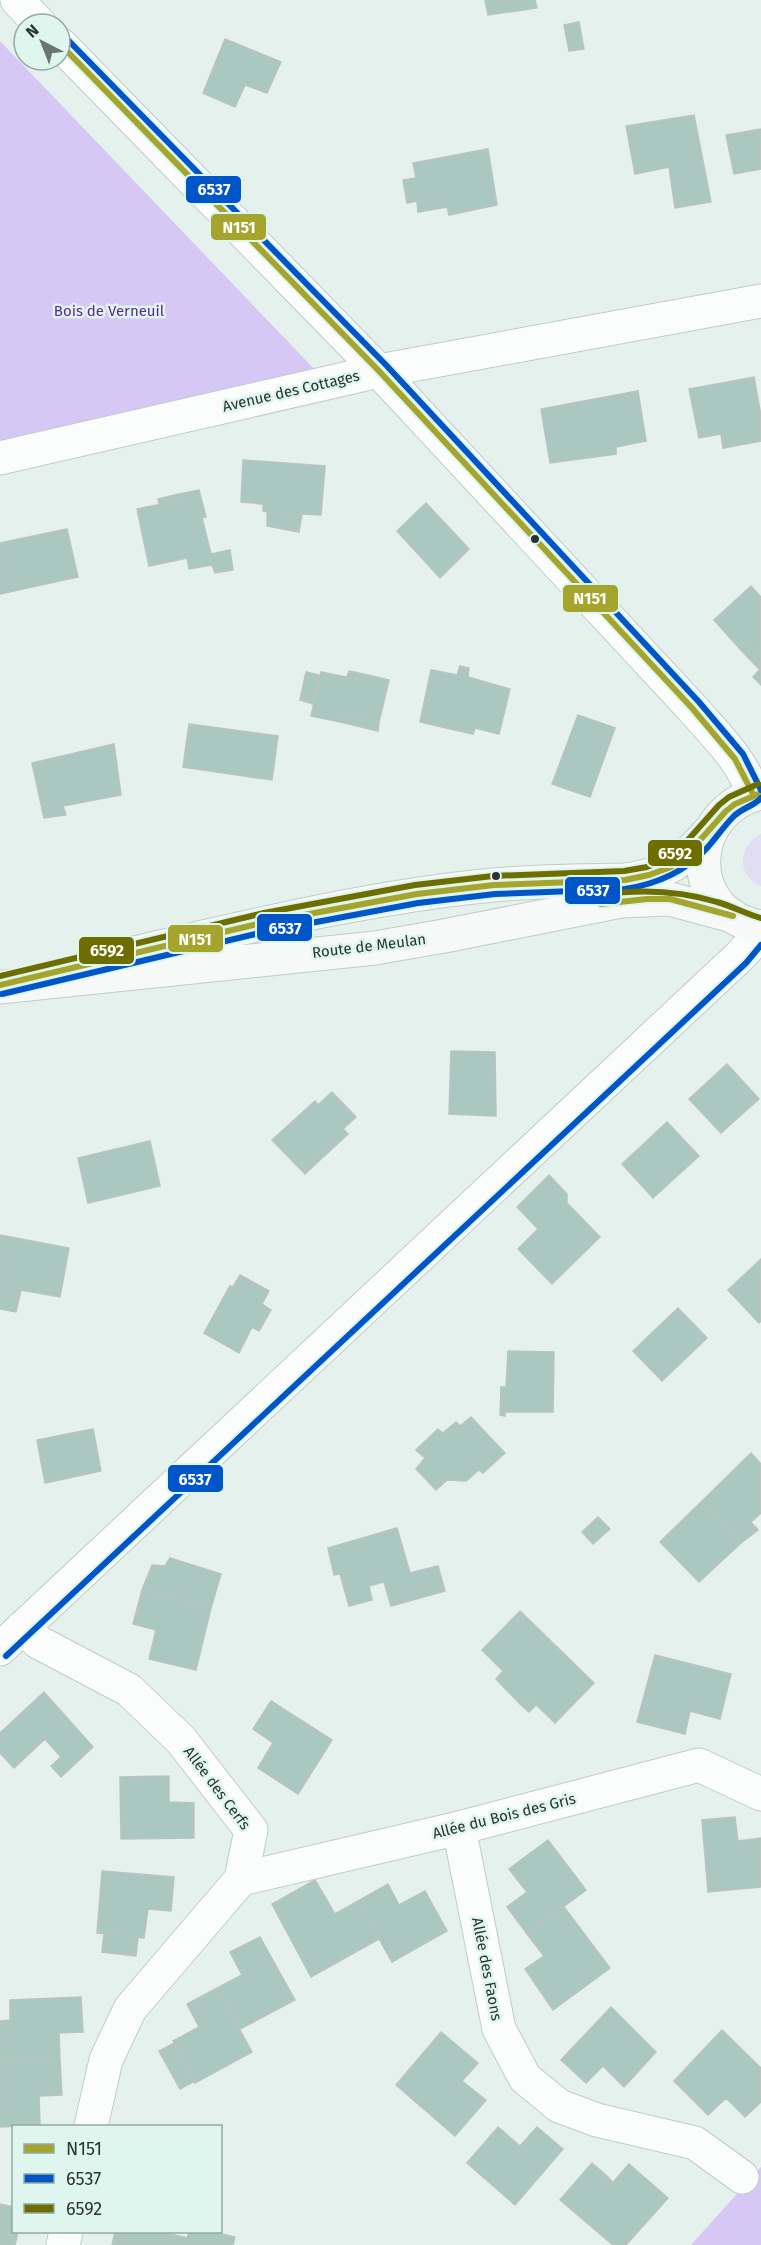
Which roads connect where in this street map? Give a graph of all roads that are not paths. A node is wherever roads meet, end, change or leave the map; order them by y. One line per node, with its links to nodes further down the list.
1 (17, 0): 2 (street)
2 (28, 12)
3 (72, 56): 5 (street)
4 (761, 301): 5 (street, Avenue des Cottages)
5 (378, 371): 6 (street, Avenue des Cottages); 7 (street)
6 (0, 458)
7 (757, 794): 8 (main road, Route de Meulan)
8 (710, 831): 9 (main road); 10 (main road, Route de Meulan)
9 (751, 923): 10 (main road, Route de Meulan); 11 (street)
10 (0, 986)
11 (12, 1638): 14 (street, Allée des Cerfs)
12 (761, 1794): 13 (street, Allée du Bois des Gris)
13 (459, 1828): 14 (street, Allée du Bois des Gris); 16 (street, Allée des Faons)
14 (241, 1878): 15 (street, Allée des Cerfs)
15 (91, 2125)
16 (742, 2177)

